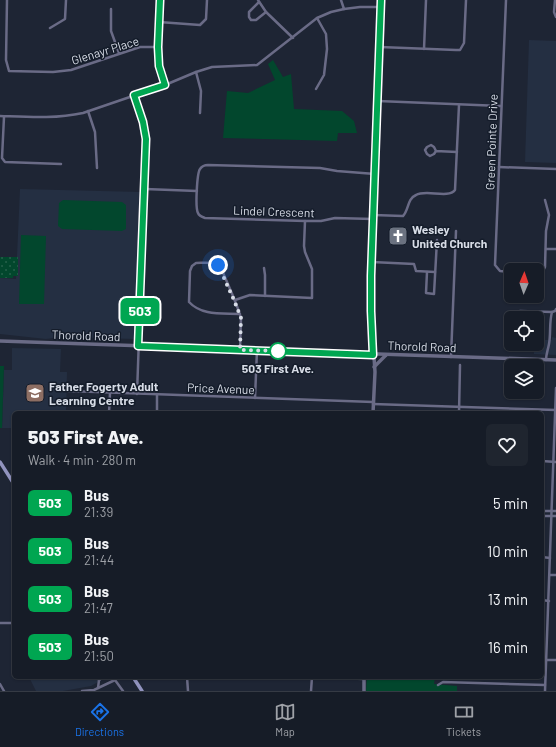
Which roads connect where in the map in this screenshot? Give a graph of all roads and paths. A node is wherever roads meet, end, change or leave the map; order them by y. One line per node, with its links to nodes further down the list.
1 (7, 0): 24 (street, Glenayr Place)
2 (66, 0): 19 (street)
3 (160, 0): 18 (street)
4 (207, 0): 18 (street)
5 (341, 0): 14 (street)
6 (381, 0): 12 (street)
7 (426, 0): 23 (street)
8 (466, 0): 23 (street)
9 (506, 0): 31 (street, Green Pointe Drive)
10 (555, 0): 16 (street)
11 (258, 1): 15 (street); 15 (street)
12 (381, 7): 14 (street); 22 (street)
13 (111, 9): 24 (street)
14 (344, 9): 17 (street)
15 (266, 12): 20 (street)
16 (556, 17)
17 (317, 18): 20 (street); 27 (street)
18 (159, 22): 21 (street)
19 (50, 28)
20 (293, 38): 25 (street)
21 (158, 47): 24 (street, Glenayr Place); 26 (street)
22 (380, 47): 23 (street); 29 (street)
23 (424, 49)
24 (119, 53)
25 (196, 72): 26 (street); 33 (street)
26 (165, 85): 28 (street)
27 (316, 89)
28 (134, 95): 32 (street); 43 (street)
29 (378, 101): 30 (street); 42 (street)
30 (459, 104): 31 (street); 37 (street)
31 (501, 106): 39 (street, Green Pointe Drive)
32 (88, 111): 35 (street); 40 (street)
33 (200, 113)
34 (0, 116): 35 (street)
35 (4, 116): 38 (street)
36 (436, 151): 36 (street); 37 (street)
37 (458, 152): 46 (street, Lindel Crescent)
38 (61, 164)
39 (499, 167): 41 (street); 55 (street, Green Pointe Drive)
40 (97, 168)
41 (556, 168)
42 (375, 174): 44 (street, Lindel Crescent); 46 (street)
43 (145, 189): 44 (street); 65 (street)
44 (197, 191): 47 (street, Lindel Crescent)
45 (545, 200): 50 (street)
46 (373, 217): 47 (street, Lindel Crescent); 52 (street)
47 (305, 221): 58 (street)
48 (456, 231): 70 (street)
49 (437, 240): 57 (street)
50 (546, 249): 51 (street); 54 (street)
51 (556, 249)
52 (372, 262): 56 (street); 68 (street)
53 (264, 268): 58 (street)
54 (544, 269)
55 (504, 271)
56 (426, 272): 57 (street); 57 (street)
57 (434, 272)
58 (265, 296): 59 (street)
59 (234, 300): 63 (street); 63 (street)
60 (556, 309): 62 (street)
61 (544, 312): 62 (street)
62 (552, 312): 71 (street)
63 (240, 314): 66 (street)
64 (0, 341): 65 (street, Thorold Road)
65 (138, 346): 66 (street, Thorold Road); 78 (street)
66 (240, 350): 67 (street, Thorold Road)
67 (257, 350): 68 (street, Thorold Road); 80 (street)
68 (373, 355): 69 (street, Thorold Road); 74 (street)
69 (386, 355): 70 (street, Thorold Road); 74 (street)
70 (451, 357): 71 (street, Thorold Road)
71 (546, 360): 72 (street, Thorold Road)
72 (556, 360)
73 (460, 365): 82 (street)
74 (374, 367): 81 (street)
75 (556, 388): 83 (street)
76 (68, 391): 77 (street, Price Avenue)
77 (110, 393): 78 (street, Price Avenue); 84 (street)
78 (137, 394): 79 (street, Price Avenue)
79 (157, 394): 80 (street, Price Avenue); 85 (street)
80 (255, 398): 81 (street, Price Avenue)
81 (373, 403): 82 (street, Price Avenue); 86 (street)
82 (459, 407): 83 (street, Price Avenue); 87 (street)
83 (556, 410): 89 (street)
84 (109, 411)
85 (157, 411)
86 (373, 411)
87 (459, 411)
88 (544, 461): 89 (street)
89 (555, 461): 93 (street)
90 (0, 462): 91 (main road)
91 (12, 481)
92 (544, 511): 93 (street)
93 (552, 511): 94 (street); 96 (street)
94 (556, 511)
95 (544, 516): 96 (street)
96 (552, 516): 97 (street); 99 (street)
97 (556, 516)
98 (544, 557): 99 (street)
99 (550, 558): 100 (street)
100 (550, 575): 101 (street); 103 (street)
101 (556, 575)
102 (544, 600): 103 (street)
103 (548, 601): 106 (street)
104 (0, 623): 105 (street)
105 (12, 623)
106 (547, 643): 107 (street)
107 (546, 660): 108 (street); 116 (street)
108 (556, 660)
109 (98, 679): 117 (street)
110 (135, 679): 122 (main road)
111 (187, 679): 123 (street)
112 (312, 679): 124 (street)
113 (364, 679): 125 (street)
114 (0, 684): 118 (street)
115 (438, 685): 116 (street)
116 (545, 686): 126 (street)
117 (98, 688): 120 (street); 121 (street)
118 (4, 691)
119 (82, 691): 120 (street)
120 (94, 691)
121 (123, 691)
122 (142, 691)
123 (188, 691)
124 (311, 691)
125 (364, 691)
126 (545, 691)

